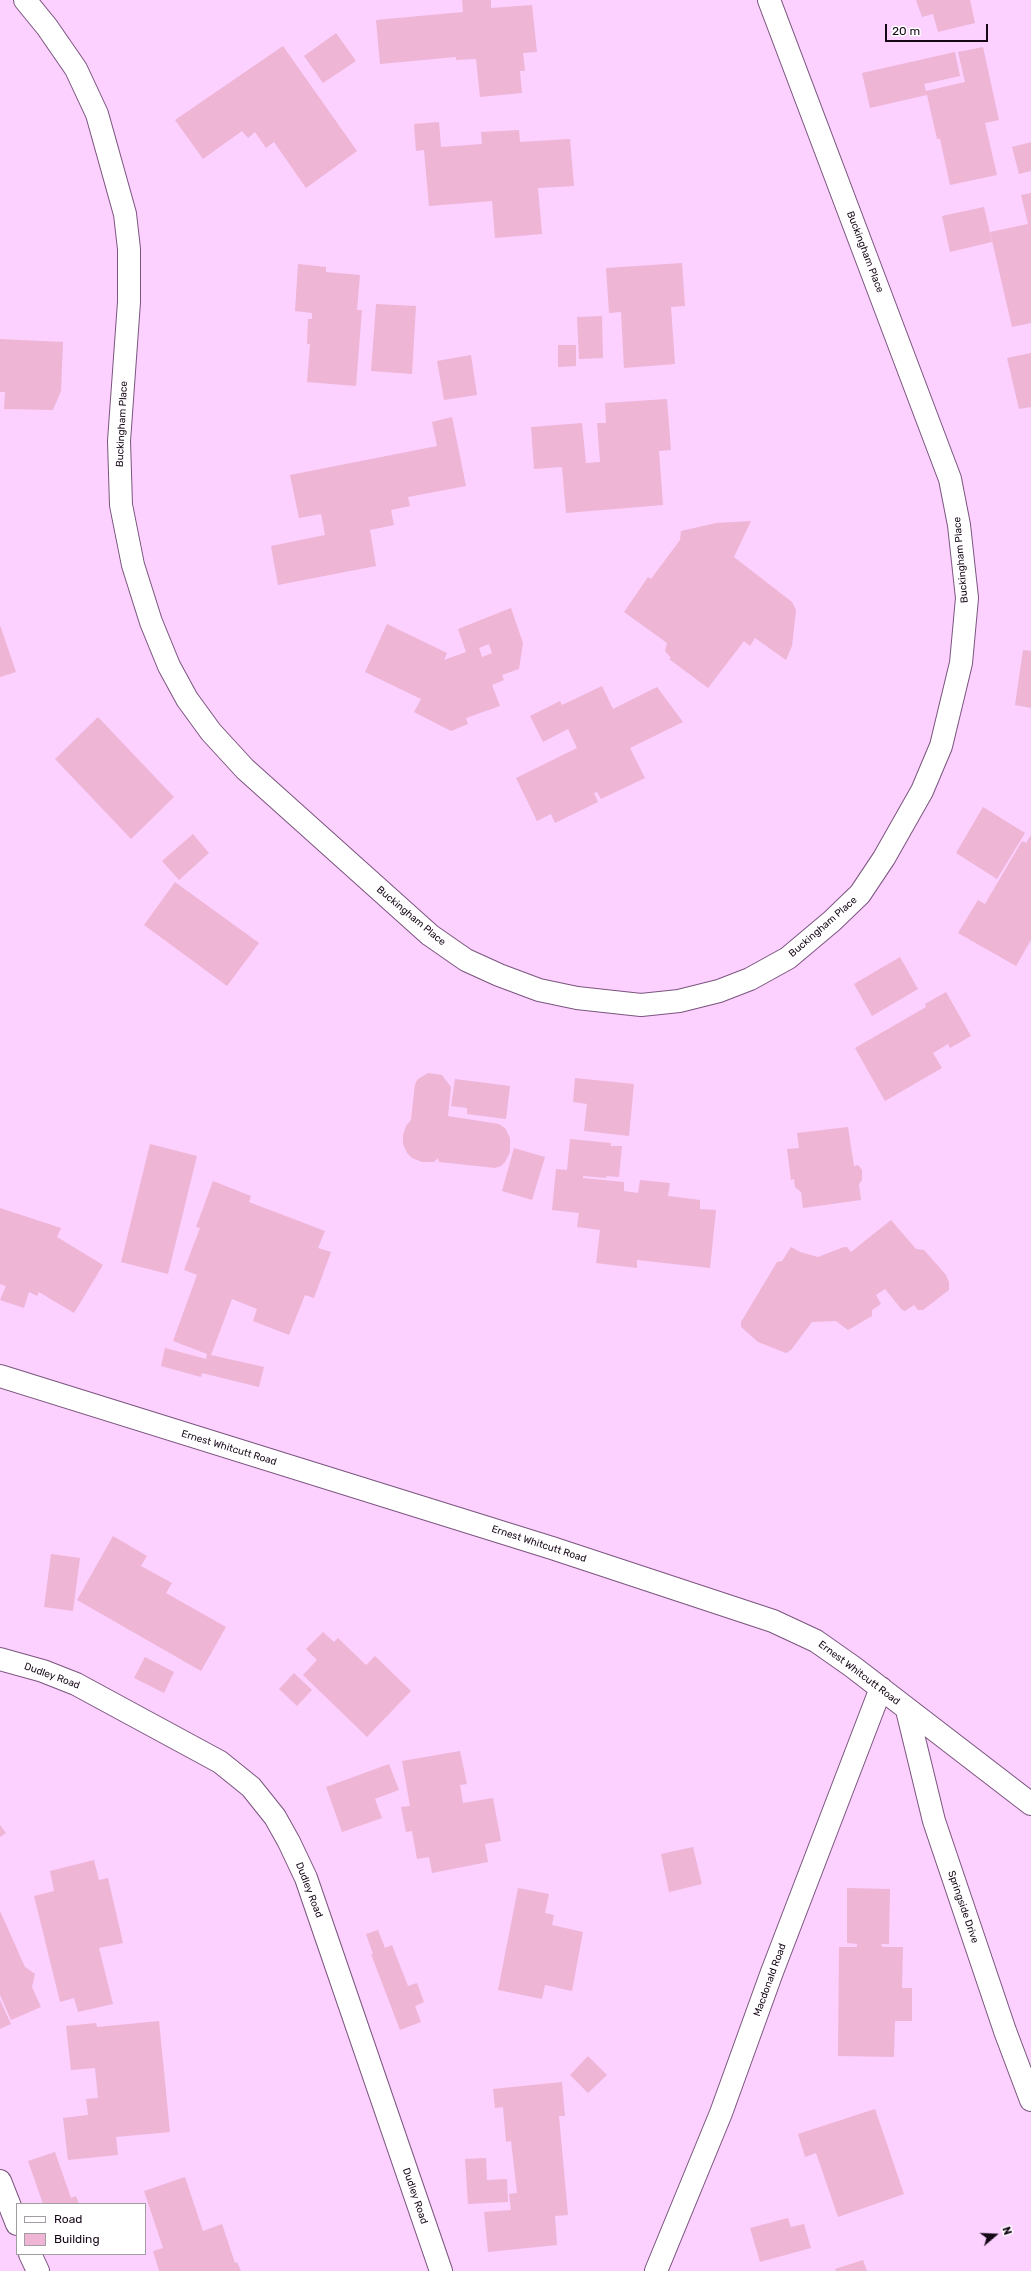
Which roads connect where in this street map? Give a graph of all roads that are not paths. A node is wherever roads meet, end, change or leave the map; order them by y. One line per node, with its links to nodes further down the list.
1 (25, 0): 2 (street, Buckingham Place)
2 (770, 0)
3 (0, 1376): 5 (street, Ernest Whitcutt Road)
4 (0, 1659): 13 (street, Dudley Road)
5 (881, 1688): 6 (street, Ernest Whitcutt Road); 14 (street, Macdonald Road)
6 (907, 1710): 7 (street, Ernest Whitcutt Road); 8 (street, Springside Drive)
7 (1031, 1804)
8 (1031, 2100)
9 (0, 2181): 10 (street)
10 (16, 2221)
11 (30, 2255): 12 (street)
12 (38, 2271)
13 (441, 2271)
14 (656, 2271)

